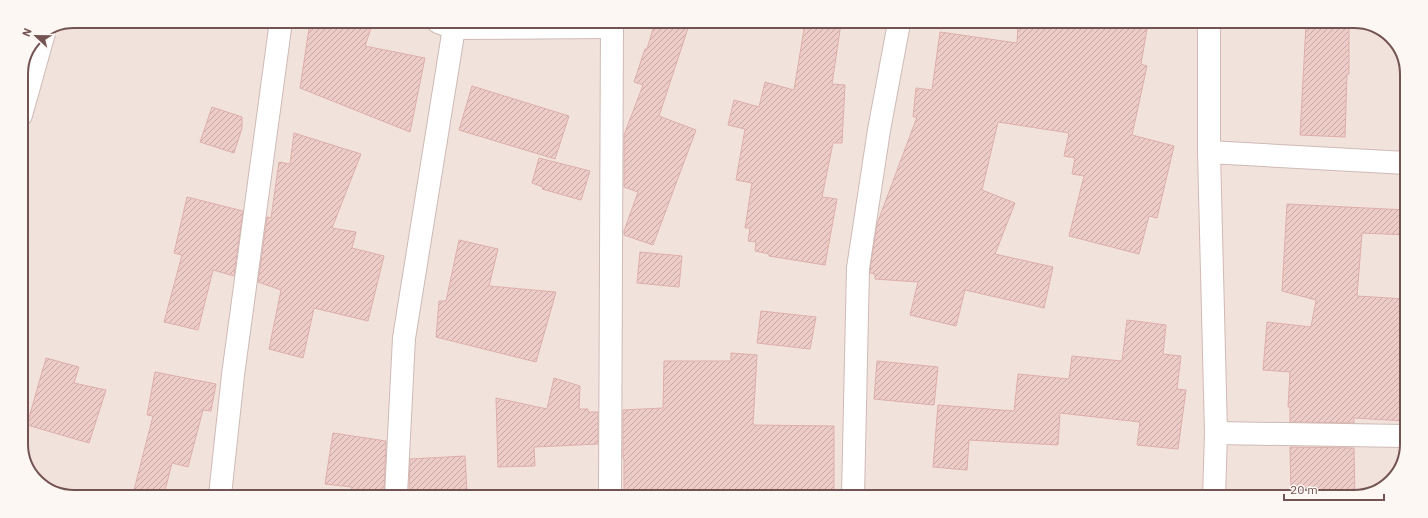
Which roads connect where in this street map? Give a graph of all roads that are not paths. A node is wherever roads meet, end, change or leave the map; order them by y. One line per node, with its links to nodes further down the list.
1 (280, 28): 12 (street)
2 (446, 28): 13 (street)
3 (611, 28): 14 (street)
4 (898, 28): 15 (street)
5 (1209, 28): 8 (street)
6 (38, 56): 7 (street)
7 (28, 90)
8 (1209, 152): 9 (street); 10 (street)
9 (1400, 163)
10 (1216, 433): 11 (street); 16 (street)
11 (1400, 436)
12 (221, 490)
13 (396, 490)
14 (610, 490)
15 (853, 490)
16 (1214, 490)

